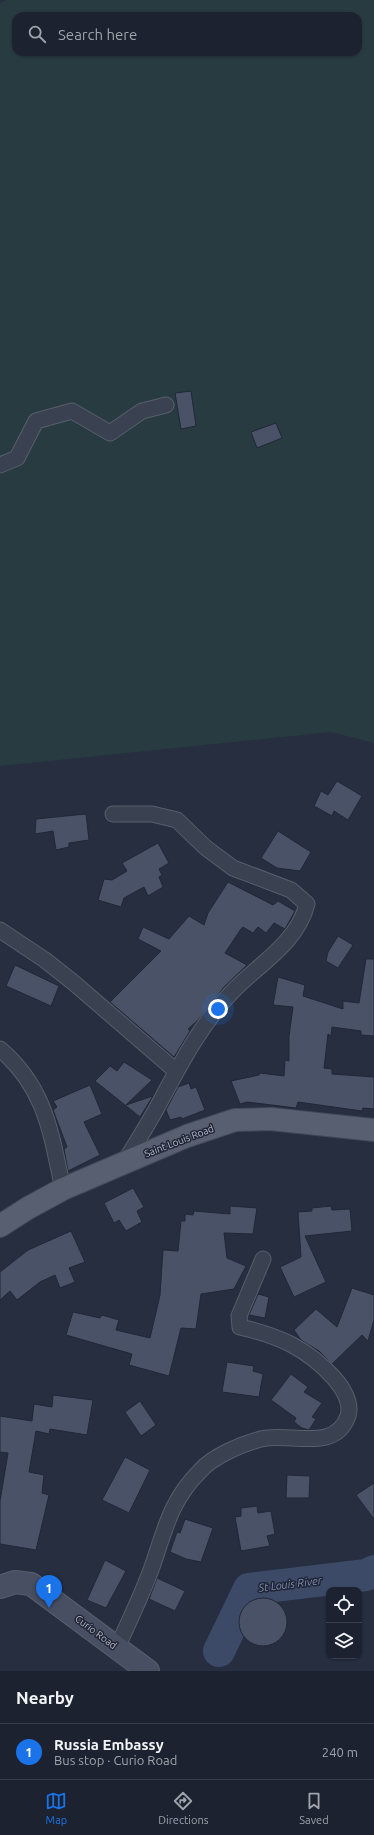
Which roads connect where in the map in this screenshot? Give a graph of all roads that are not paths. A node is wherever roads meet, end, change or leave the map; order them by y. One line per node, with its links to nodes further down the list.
1 (166, 405): 2 (street)
2 (0, 465)
3 (113, 814): 6 (street)
4 (0, 930): 6 (street)
5 (0, 1049): 9 (street)
6 (176, 1071): 8 (street)
7 (374, 1130): 8 (main road, Saint Louis Road)
8 (124, 1162): 9 (main road, Saint Louis Road)
9 (63, 1189): 10 (main road, Saint Louis Road)
10 (0, 1226)
11 (263, 1259): 13 (street)
12 (0, 1587): 13 (main road, Curio Road)
13 (117, 1648): 14 (main road, Curio Road)
14 (148, 1671)

